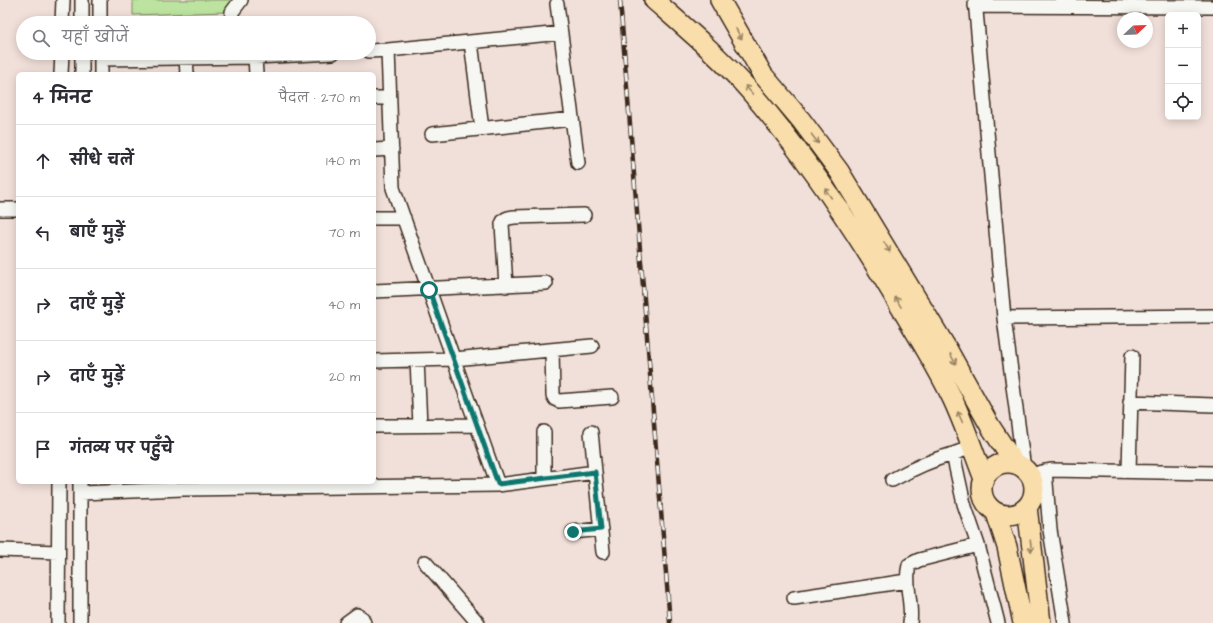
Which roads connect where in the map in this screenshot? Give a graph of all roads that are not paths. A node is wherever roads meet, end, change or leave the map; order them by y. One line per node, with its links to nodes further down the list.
1 (63, 0): 10 (street)
2 (82, 0): 11 (street)
3 (100, 0): 12 (street)
4 (241, 0): 13 (street)
5 (654, 0): 61 (highway, one-way to 5)
6 (720, 0): 63 (highway, one-way to 63)
7 (975, 3): 9 (street); 46 (street)
8 (558, 4): 14 (street)
9 (1213, 7)
10 (62, 16)
11 (82, 16)
12 (100, 16)
13 (232, 16)
14 (561, 33): 15 (street); 30 (street)
15 (471, 42): 16 (street); 31 (street)
16 (388, 50): 17 (street); 29 (street)
17 (376, 51)
18 (62, 60): 23 (street)
19 (82, 60): 24 (street)
20 (101, 60): 25 (street)
21 (186, 60): 26 (street)
22 (256, 60): 27 (street)
23 (61, 72)
24 (82, 72)
25 (101, 72)
26 (187, 72)
27 (256, 72)
28 (376, 98): 29 (street)
29 (389, 98): 33 (street)
30 (572, 119): 31 (street); 35 (street)
31 (482, 129): 32 (street)
32 (432, 134)
33 (392, 149): 34 (street); 40 (street)
34 (376, 150)
35 (578, 163)
36 (0, 209): 37 (street)
37 (16, 209)
38 (584, 215): 42 (street)
39 (376, 218): 40 (street)
40 (404, 218): 43 (street)
41 (546, 283): 42 (street)
42 (506, 286): 43 (street)
43 (429, 290): 44 (street); 50 (street)
44 (376, 291)
45 (1213, 316): 46 (street)
46 (1004, 318): 63 (street)
47 (592, 346): 48 (street)
48 (552, 350): 50 (street); 53 (street)
49 (1132, 356): 54 (street)
50 (454, 359): 51 (street); 57 (street)
51 (417, 360): 52 (street); 56 (street)
52 (376, 361)
53 (612, 397)
54 (1130, 402): 55 (street); 65 (street)
55 (1212, 404)
56 (420, 425): 57 (street); 58 (street)
57 (477, 425): 71 (street)
58 (376, 426)
59 (544, 432): 67 (street)
60 (590, 432): 64 (street)
61 (972, 447): 62 (street); 68 (highway)
62 (953, 454): 69 (street); 79 (street)
63 (1029, 470): 65 (street); 68 (highway); 75 (highway); 95 (street)
64 (595, 472): 67 (street); 77 (street)
65 (1129, 472): 66 (street)
66 (1213, 473)
67 (544, 478): 71 (street)
68 (984, 479): 76 (highway)
69 (892, 480)
70 (59, 484): 81 (street)
71 (498, 484): 72 (street)
72 (183, 485): 73 (street)
73 (95, 487): 74 (street)
74 (80, 488): 87 (street)
75 (1027, 507): 76 (highway); 94 (highway, one-way to 94)
76 (996, 513): 93 (highway)
77 (601, 529): 78 (street); 82 (street)
78 (573, 532)
79 (978, 545): 84 (street); 92 (street)
80 (0, 550): 81 (street)
81 (58, 552): 86 (street)
82 (603, 552)
83 (425, 562): 90 (street)
84 (907, 581): 85 (street); 91 (street)
85 (794, 598)
86 (58, 623)
87 (80, 623)
88 (346, 623): 89 (street)
89 (364, 623)
90 (478, 623)
91 (910, 623)
92 (998, 623)
93 (1023, 623)
94 (1041, 623)
95 (1065, 623)

